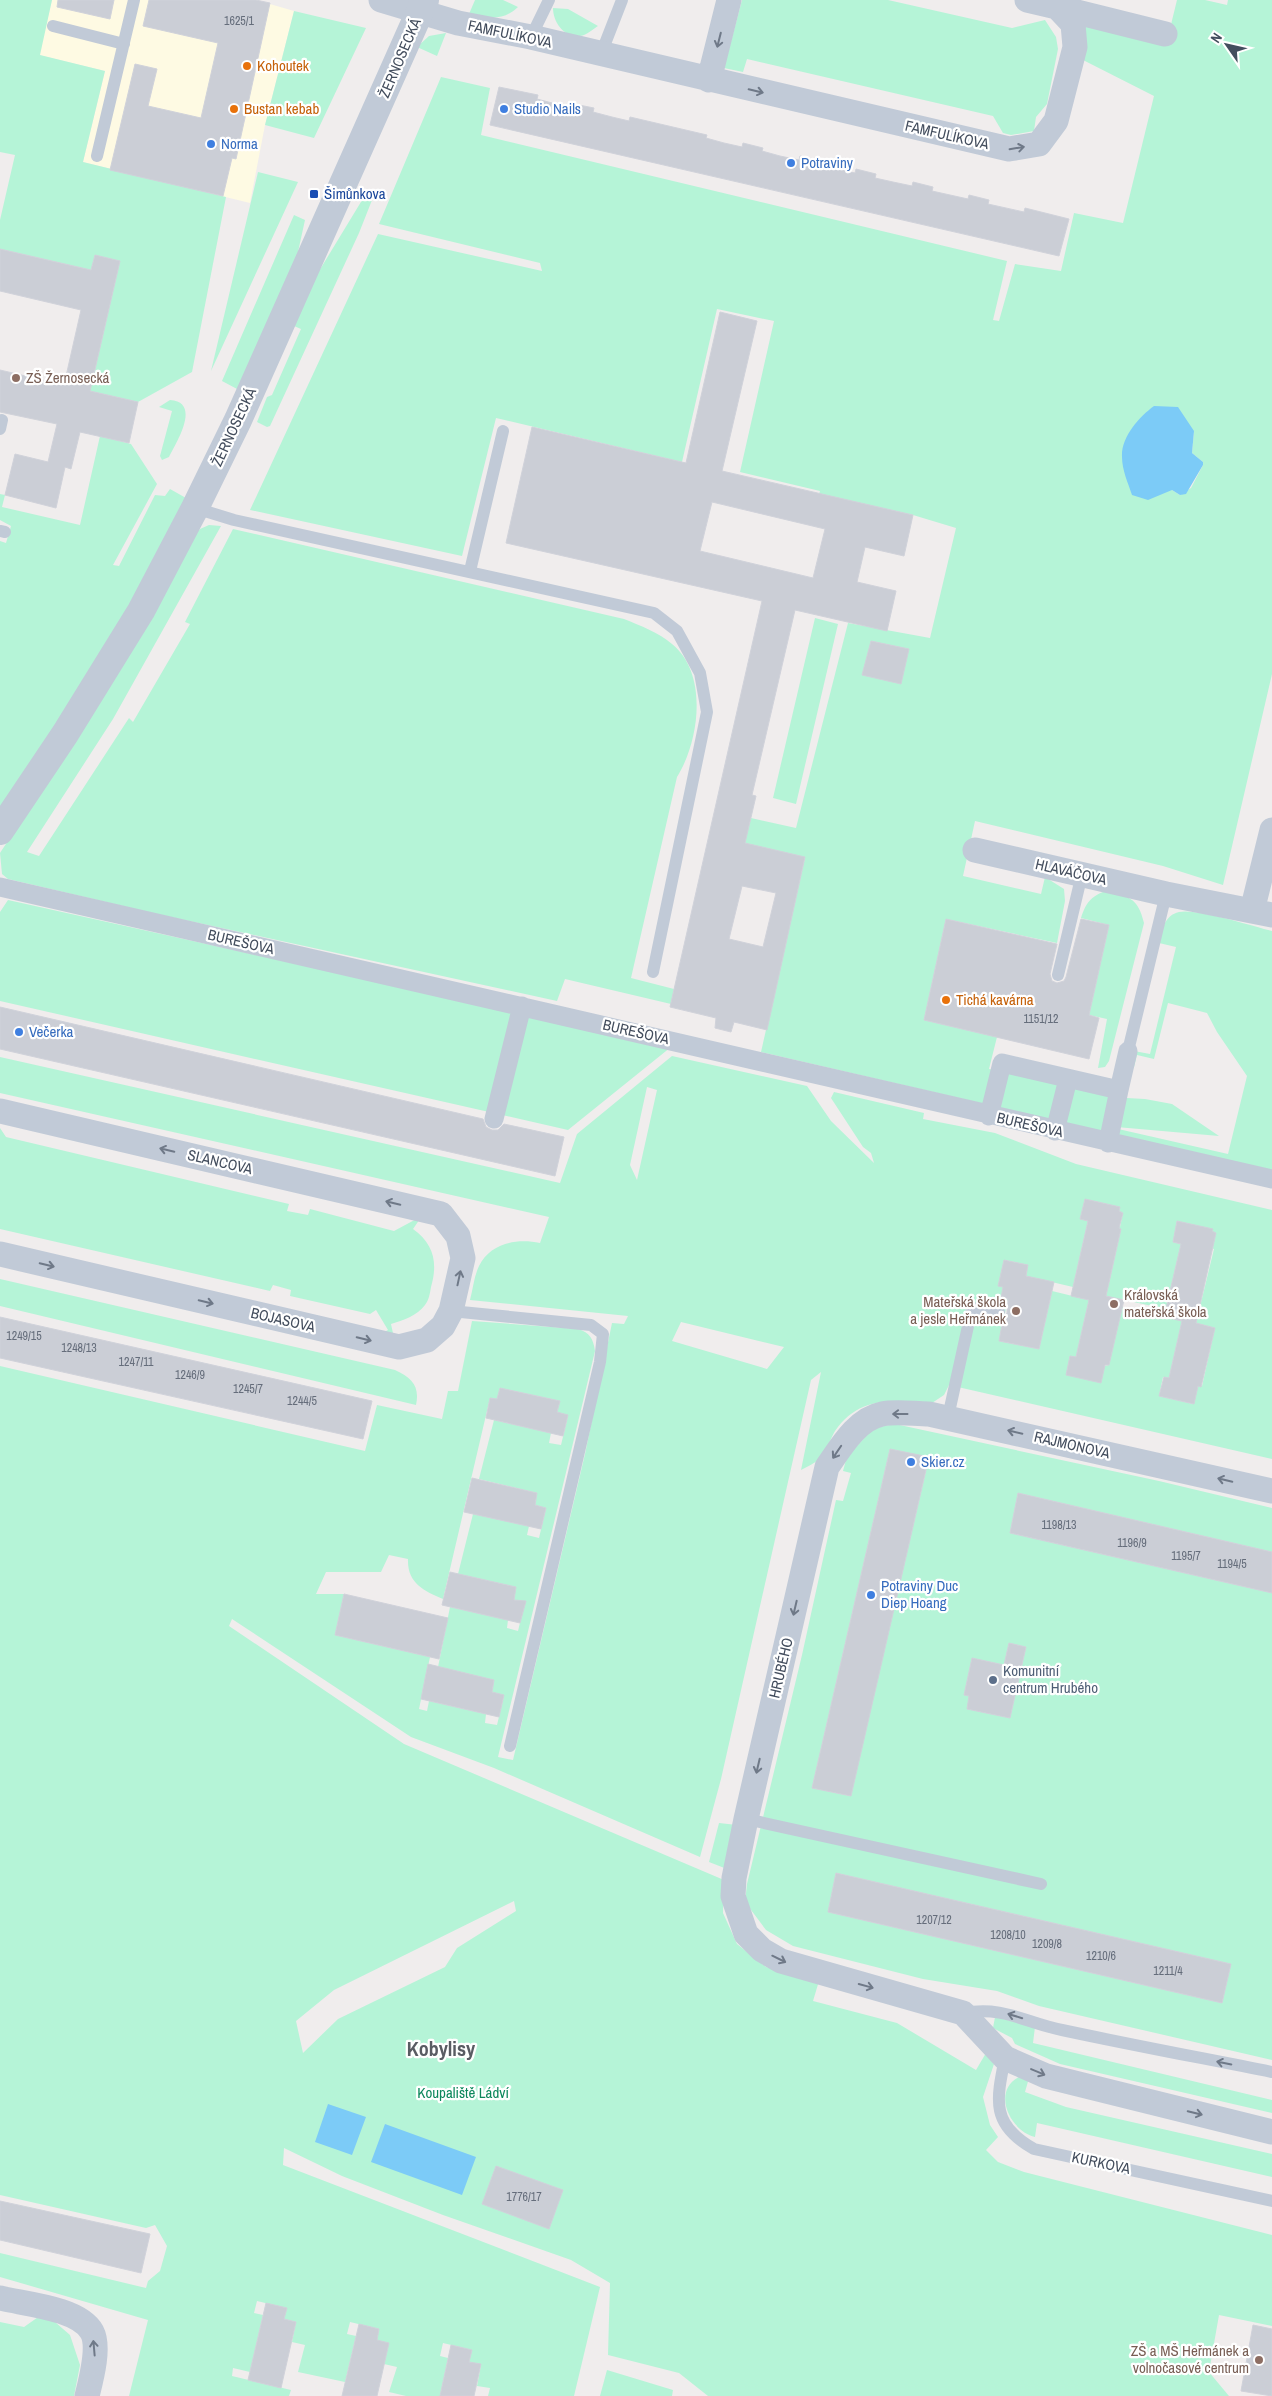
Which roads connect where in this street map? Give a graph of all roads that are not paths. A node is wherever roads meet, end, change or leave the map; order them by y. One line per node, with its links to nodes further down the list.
1 (134, 0): 12 (lane)
2 (381, 0): 7 (street)
3 (549, 0): 11 (lane)
4 (622, 0): 13 (lane)
5 (729, 0): 14 (street, one-way to 14)
6 (1027, 0): 8 (street)
7 (422, 6): 11 (street, FAMFULÍKOVA); 17 (street, ŽERNOSECKÁ)
8 (1057, 7): 10 (street); 14 (street, FAMFULÍKOVA, one-way to 8)
9 (53, 26): 12 (lane)
10 (1165, 34)
11 (531, 37): 13 (street, FAMFULÍKOVA)
12 (124, 44): 15 (lane)
13 (601, 54): 14 (street, FAMFULÍKOVA)
14 (709, 80)
15 (97, 156)
16 (503, 431): 18 (lane)
17 (196, 508): 18 (lane); 20 (street, ŽERNOSECKÁ)
18 (470, 571): 26 (lane)
19 (1272, 830): 25 (street)
20 (0, 831)
21 (975, 850): 22 (street, HLAVÁČOVA)
22 (1082, 874): 24 (street, HLAVÁČOVA); 27 (lane)
23 (0, 887): 28 (street, BUREŠOVA)
24 (1166, 894): 25 (street, HLAVÁČOVA); 29 (lane)
25 (1262, 913)
26 (653, 972)
27 (1058, 975)
28 (522, 1006): 33 (street, BUREŠOVA); 34 (street)
29 (1128, 1051): 31 (street)
30 (1068, 1079): 31 (street); 33 (street); 35 (street)
31 (1119, 1090): 36 (street)
32 (0, 1111): 38 (street, SLANCOVA, one-way to 32)
33 (989, 1116): 35 (street, BUREŠOVA)
34 (494, 1119)
35 (1055, 1131): 36 (street, BUREŠOVA)
36 (1108, 1142): 37 (street, BUREŠOVA)
37 (1272, 1180)
38 (441, 1214): 40 (street, BOJASOVA, one-way to 38)
39 (0, 1254): 40 (street, BOJASOVA, one-way to 40)
40 (451, 1311): 45 (lane)
41 (998, 1312): 42 (lane)
42 (948, 1417): 43 (street, RAJMONOVA, one-way to 43); 44 (street, RAJMONOVA, one-way to 42)
43 (871, 1418): 46 (street, HRUBÉHO, one-way to 46)
44 (1272, 1491)
45 (510, 1746)
46 (746, 1819): 47 (lane); 48 (street, HRUBÉHO, one-way to 48)
47 (1040, 1884)
48 (963, 2013): 49 (street); 50 (lane, one-way to 48)
49 (1005, 2058): 51 (street, one-way to 51); 52 (lane, KURKOVA)
50 (1272, 2072)
51 (1272, 2132)
52 (1272, 2201)
53 (0, 2298): 54 (street, one-way to 53)
54 (87, 2396)

